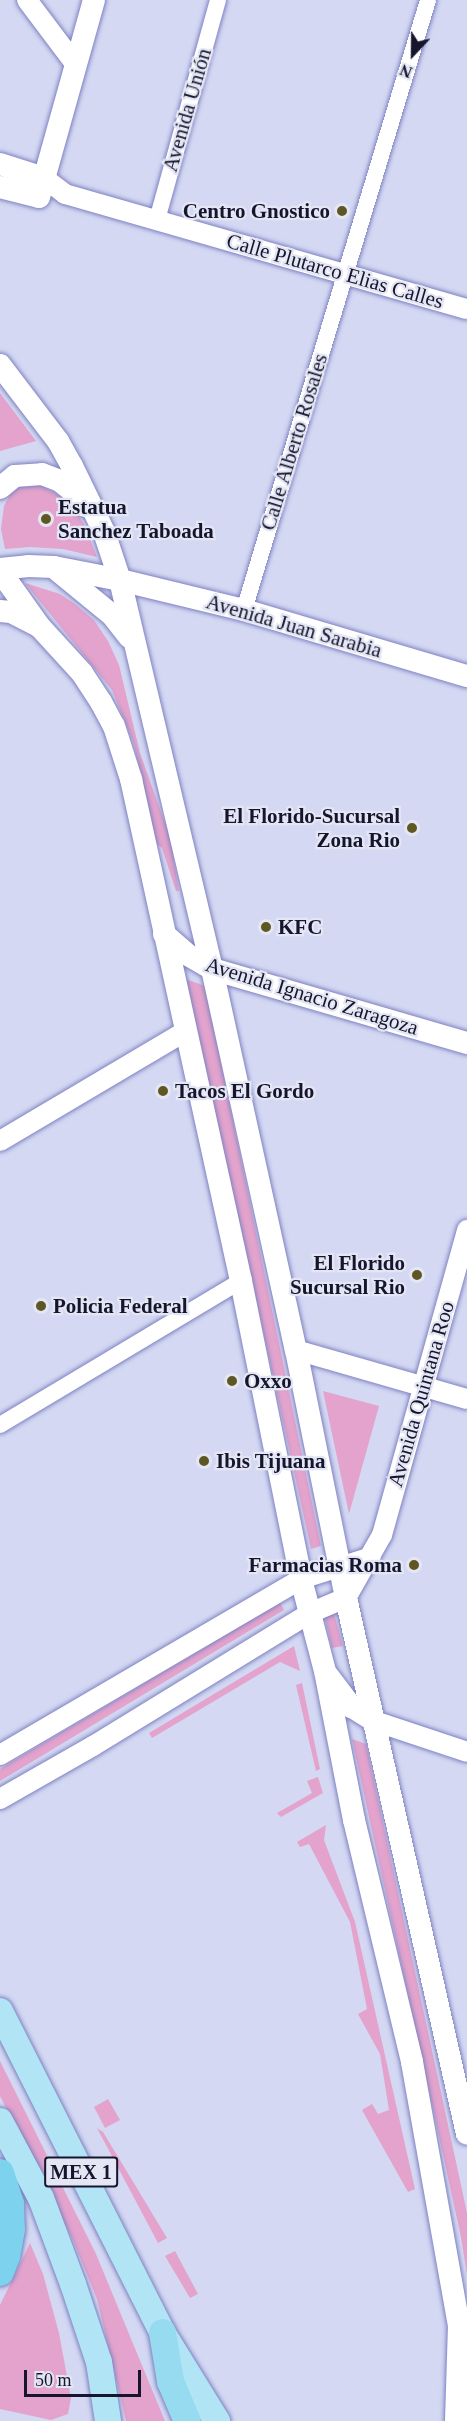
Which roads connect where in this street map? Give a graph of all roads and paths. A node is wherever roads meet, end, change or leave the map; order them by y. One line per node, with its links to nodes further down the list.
1 (27, 0): 5 (street)
2 (94, 0): 5 (main road)
3 (218, 0): 9 (street, Avenida Unión)
4 (428, 0): 10 (street, Calle Alberto Rosales)
5 (76, 65): 8 (main road)
6 (0, 164): 8 (main road, Calle Plutarco Elias Calles)
7 (0, 187): 8 (main road, Calle Plutarco Elias Calles)
8 (42, 188): 9 (street, Calle Plutarco Elias Calles)
9 (157, 220): 10 (street, Calle Plutarco Elias Calles)
10 (345, 274): 11 (street, Calle Plutarco Elias Calles); 18 (street, Calle Alberto Rosales)
11 (467, 309)
12 (0, 365): 14 (main road)
13 (0, 488): 14 (main road)
14 (104, 532): 17 (main road)
15 (54, 567): 16 (main road, Avenida Juan Sarabia); 17 (main road, Avenida Juan Sarabia); 21 (main road)
16 (0, 570): 20 (main road)
17 (120, 580): 18 (main road, Avenida Juan Sarabia); 21 (main road)
18 (243, 610): 22 (main road, Avenida Juan Sarabia)
19 (0, 611): 20 (main road)
20 (40, 627): 23 (main road)
21 (132, 641): 24 (main road)
22 (467, 676)
23 (164, 934): 24 (main road, Avenida Ignacio Zaragoza); 25 (main road)
24 (212, 969): 26 (main road, Avenida Ignacio Zaragoza); 30 (main road)
25 (186, 1031): 27 (street); 29 (main road)
26 (467, 1043)
27 (0, 1141)
28 (467, 1230): 31 (street, Avenida Quintana Roo)
29 (241, 1281): 33 (street); 36 (main road)
30 (296, 1350): 31 (street); 35 (main road)
31 (423, 1387): 32 (street); 34 (street, Avenida Quintana Roo)
32 (467, 1399)
33 (0, 1425)
34 (370, 1557): 35 (street); 37 (street, Avenida Quintana Roo)
35 (339, 1565): 36 (street); 37 (main road)
36 (301, 1579): 38 (main road); 42 (street)
37 (346, 1598): 38 (street); 40 (main road)
38 (310, 1613): 39 (main road); 43 (street)
39 (325, 1671): 40 (main road); 49 (main road)
40 (374, 1721): 41 (street); 46 (main road)
41 (467, 1752)
42 (0, 1755)
43 (0, 1799)
44 (0, 2011): 50 (main road, MEX 1)
45 (0, 2121): 52 (main road, MEX 1)
46 (467, 2134)
47 (0, 2173): 48 (highway)
48 (0, 2272)
49 (459, 2325): 51 (main road); 55 (main road)
50 (162, 2332): 53 (highway, MEX 1); 54 (main road)
51 (467, 2350)
52 (108, 2417)
53 (187, 2421)
54 (217, 2421)
55 (456, 2421)

